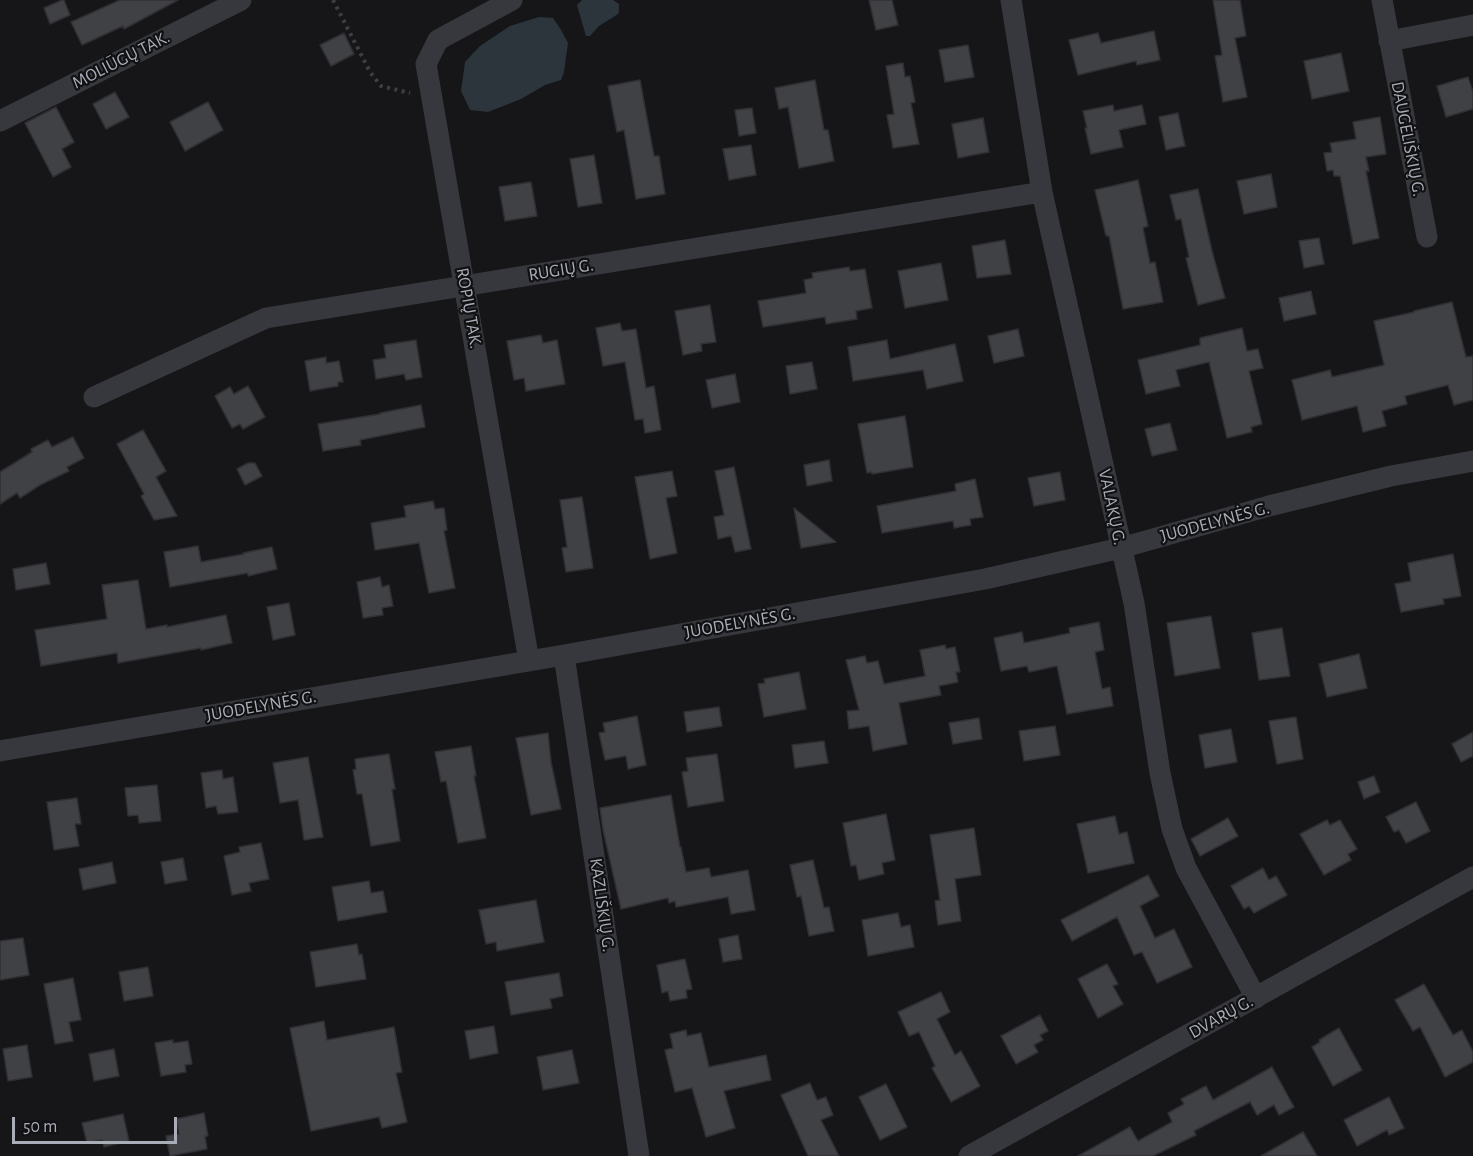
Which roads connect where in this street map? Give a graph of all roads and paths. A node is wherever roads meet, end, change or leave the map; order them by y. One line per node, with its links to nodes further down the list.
1 (241, 0): 9 (street, MOLIŪGŲ TAK.)
2 (333, 0): 8 (path)
3 (512, 0): 8 (street, ROPIŲ TAK.)
4 (1011, 0): 10 (street, VALAKŲ G.)
5 (1382, 0): 7 (street, DAUGĖLIŠKIŲ G.)
6 (1473, 25): 7 (street)
7 (1389, 41): 11 (street, DAUGĖLIŠKIŲ G.)
8 (432, 96): 12 (street, ROPIŲ TAK.)
9 (0, 121)
10 (1042, 192): 12 (street, RUGIŲ G.); 15 (street, VALAKŲ G.)
11 (1427, 237)
12 (465, 286): 13 (street, RUGIŲ G.); 17 (street, ROPIŲ TAK.)
13 (94, 397)
14 (1473, 461): 15 (street, JUODELYNĖS G.)
15 (1121, 548): 16 (street, JUODELYNĖS G.); 20 (street, VALAKŲ G.)
16 (564, 655): 17 (street, JUODELYNĖS G.); 21 (street, KAZLIŠKIŲ G.)
17 (529, 661): 18 (street, JUODELYNĖS G.)
18 (0, 751)
19 (1473, 877): 20 (street, DVARŲ G.)
20 (1256, 998): 22 (street, DVARŲ G.)
21 (639, 1156)
22 (969, 1156)

